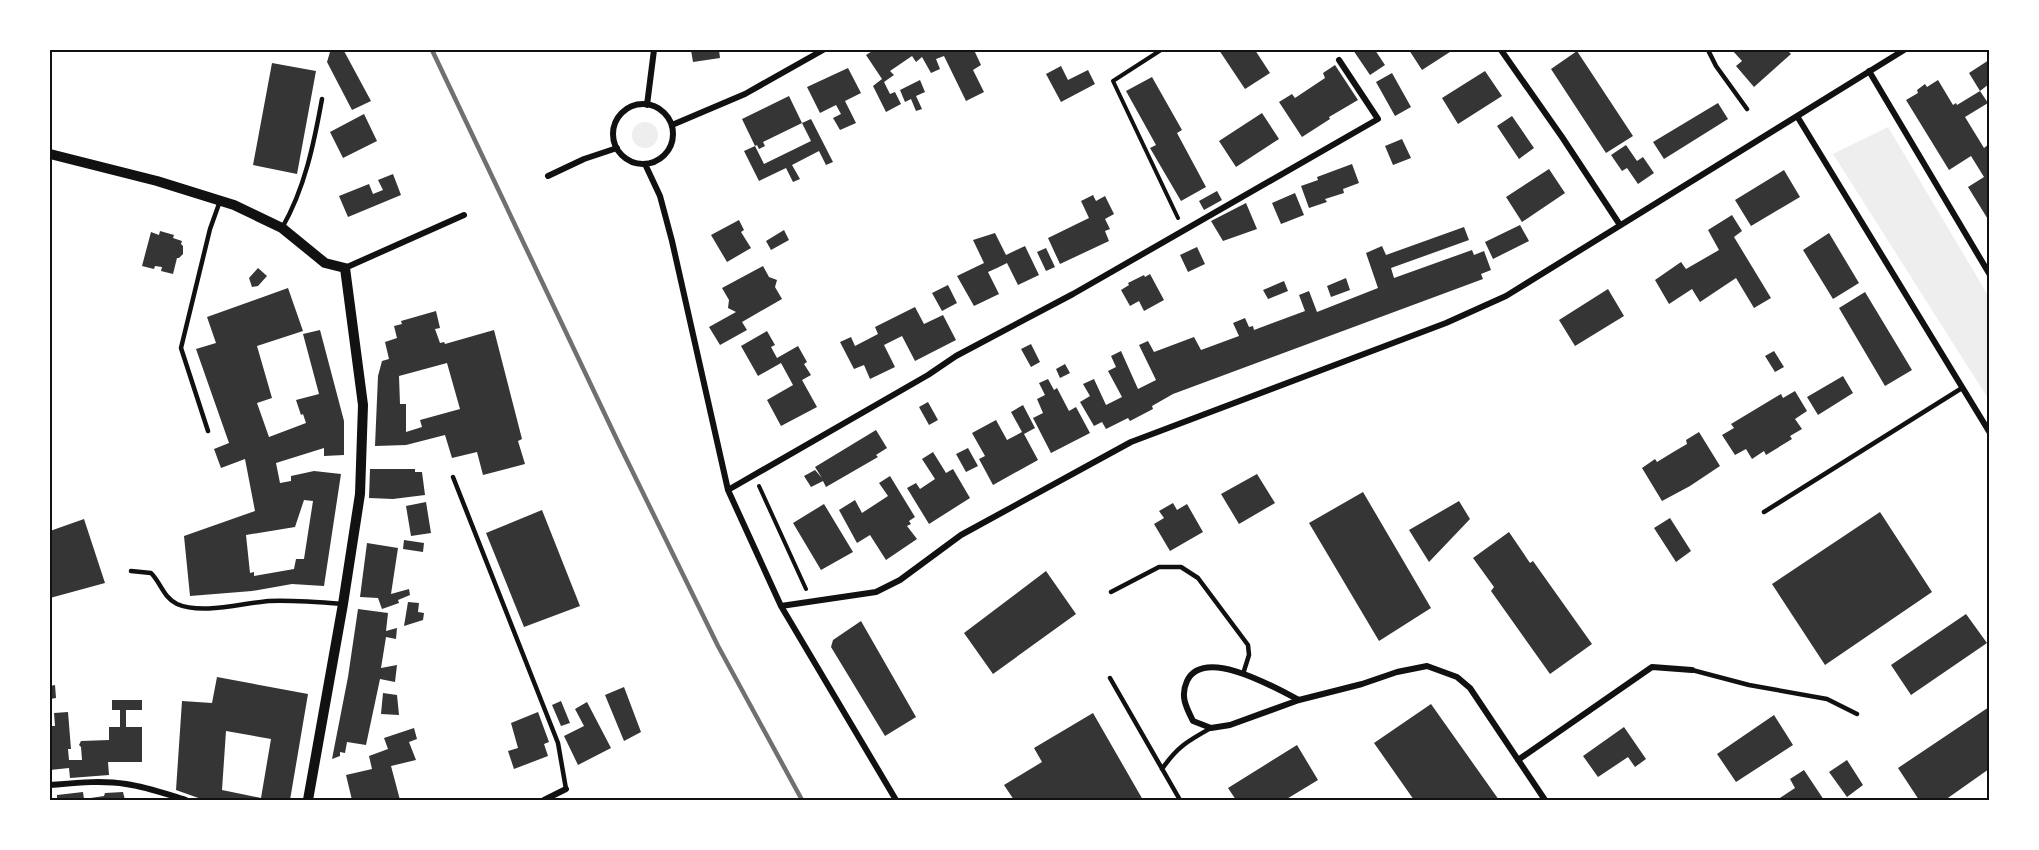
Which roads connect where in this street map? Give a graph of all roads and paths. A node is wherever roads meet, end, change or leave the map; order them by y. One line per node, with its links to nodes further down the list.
1 (654, 50): 10 (street)
2 (823, 50): 13 (street)
3 (1161, 50): 22 (path)
4 (1501, 50): 20 (street)
5 (1708, 50): 11 (lane)
6 (1904, 50): 8 (street)
7 (1339, 60): 22 (street)
8 (1869, 71): 12 (street); 24 (street)
9 (322, 99): 21 (lane)
10 (647, 105): 13 (street); 14 (street)
11 (1747, 109)
12 (1797, 116): 20 (street); 25 (street)
13 (672, 125): 16 (street)
14 (616, 148): 16 (street); 17 (street)
15 (50, 154): 18 (street)
16 (645, 164): 30 (street)
17 (548, 176)
18 (220, 201): 21 (street); 26 (lane)
19 (464, 215): 23 (street)
20 (1620, 225): 34 (street)
21 (282, 228): 23 (street)
22 (1184, 230): 28 (street)
23 (345, 268): 35 (street)
24 (1989, 275)
25 (1962, 388): 27 (street); 31 (lane)
26 (208, 431)
27 (1989, 432)
28 (754, 475): 30 (street); 34 (path)
29 (453, 477): 46 (lane)
30 (728, 490): 36 (street)
31 (1764, 512)
32 (131, 571): 35 (lane)
33 (1111, 591): 38 (lane)
34 (811, 601): 36 (street)
35 (343, 604): 48 (street)
36 (781, 606): 50 (street)
37 (1692, 670): 41 (lane); 43 (street)
38 (1243, 674): 40 (street); 42 (street)
39 (1110, 678): 44 (lane)
40 (1299, 700): 42 (street); 43 (street)
41 (1857, 714)
42 (1211, 728): 44 (lane)
43 (1518, 759): 52 (street)
44 (1162, 769): 51 (lane)
45 (50, 785): 47 (street)
46 (566, 789): 49 (street)
47 (186, 801)
48 (308, 801)
49 (544, 801)
50 (896, 801)
51 (1180, 801)
52 (1545, 801)

